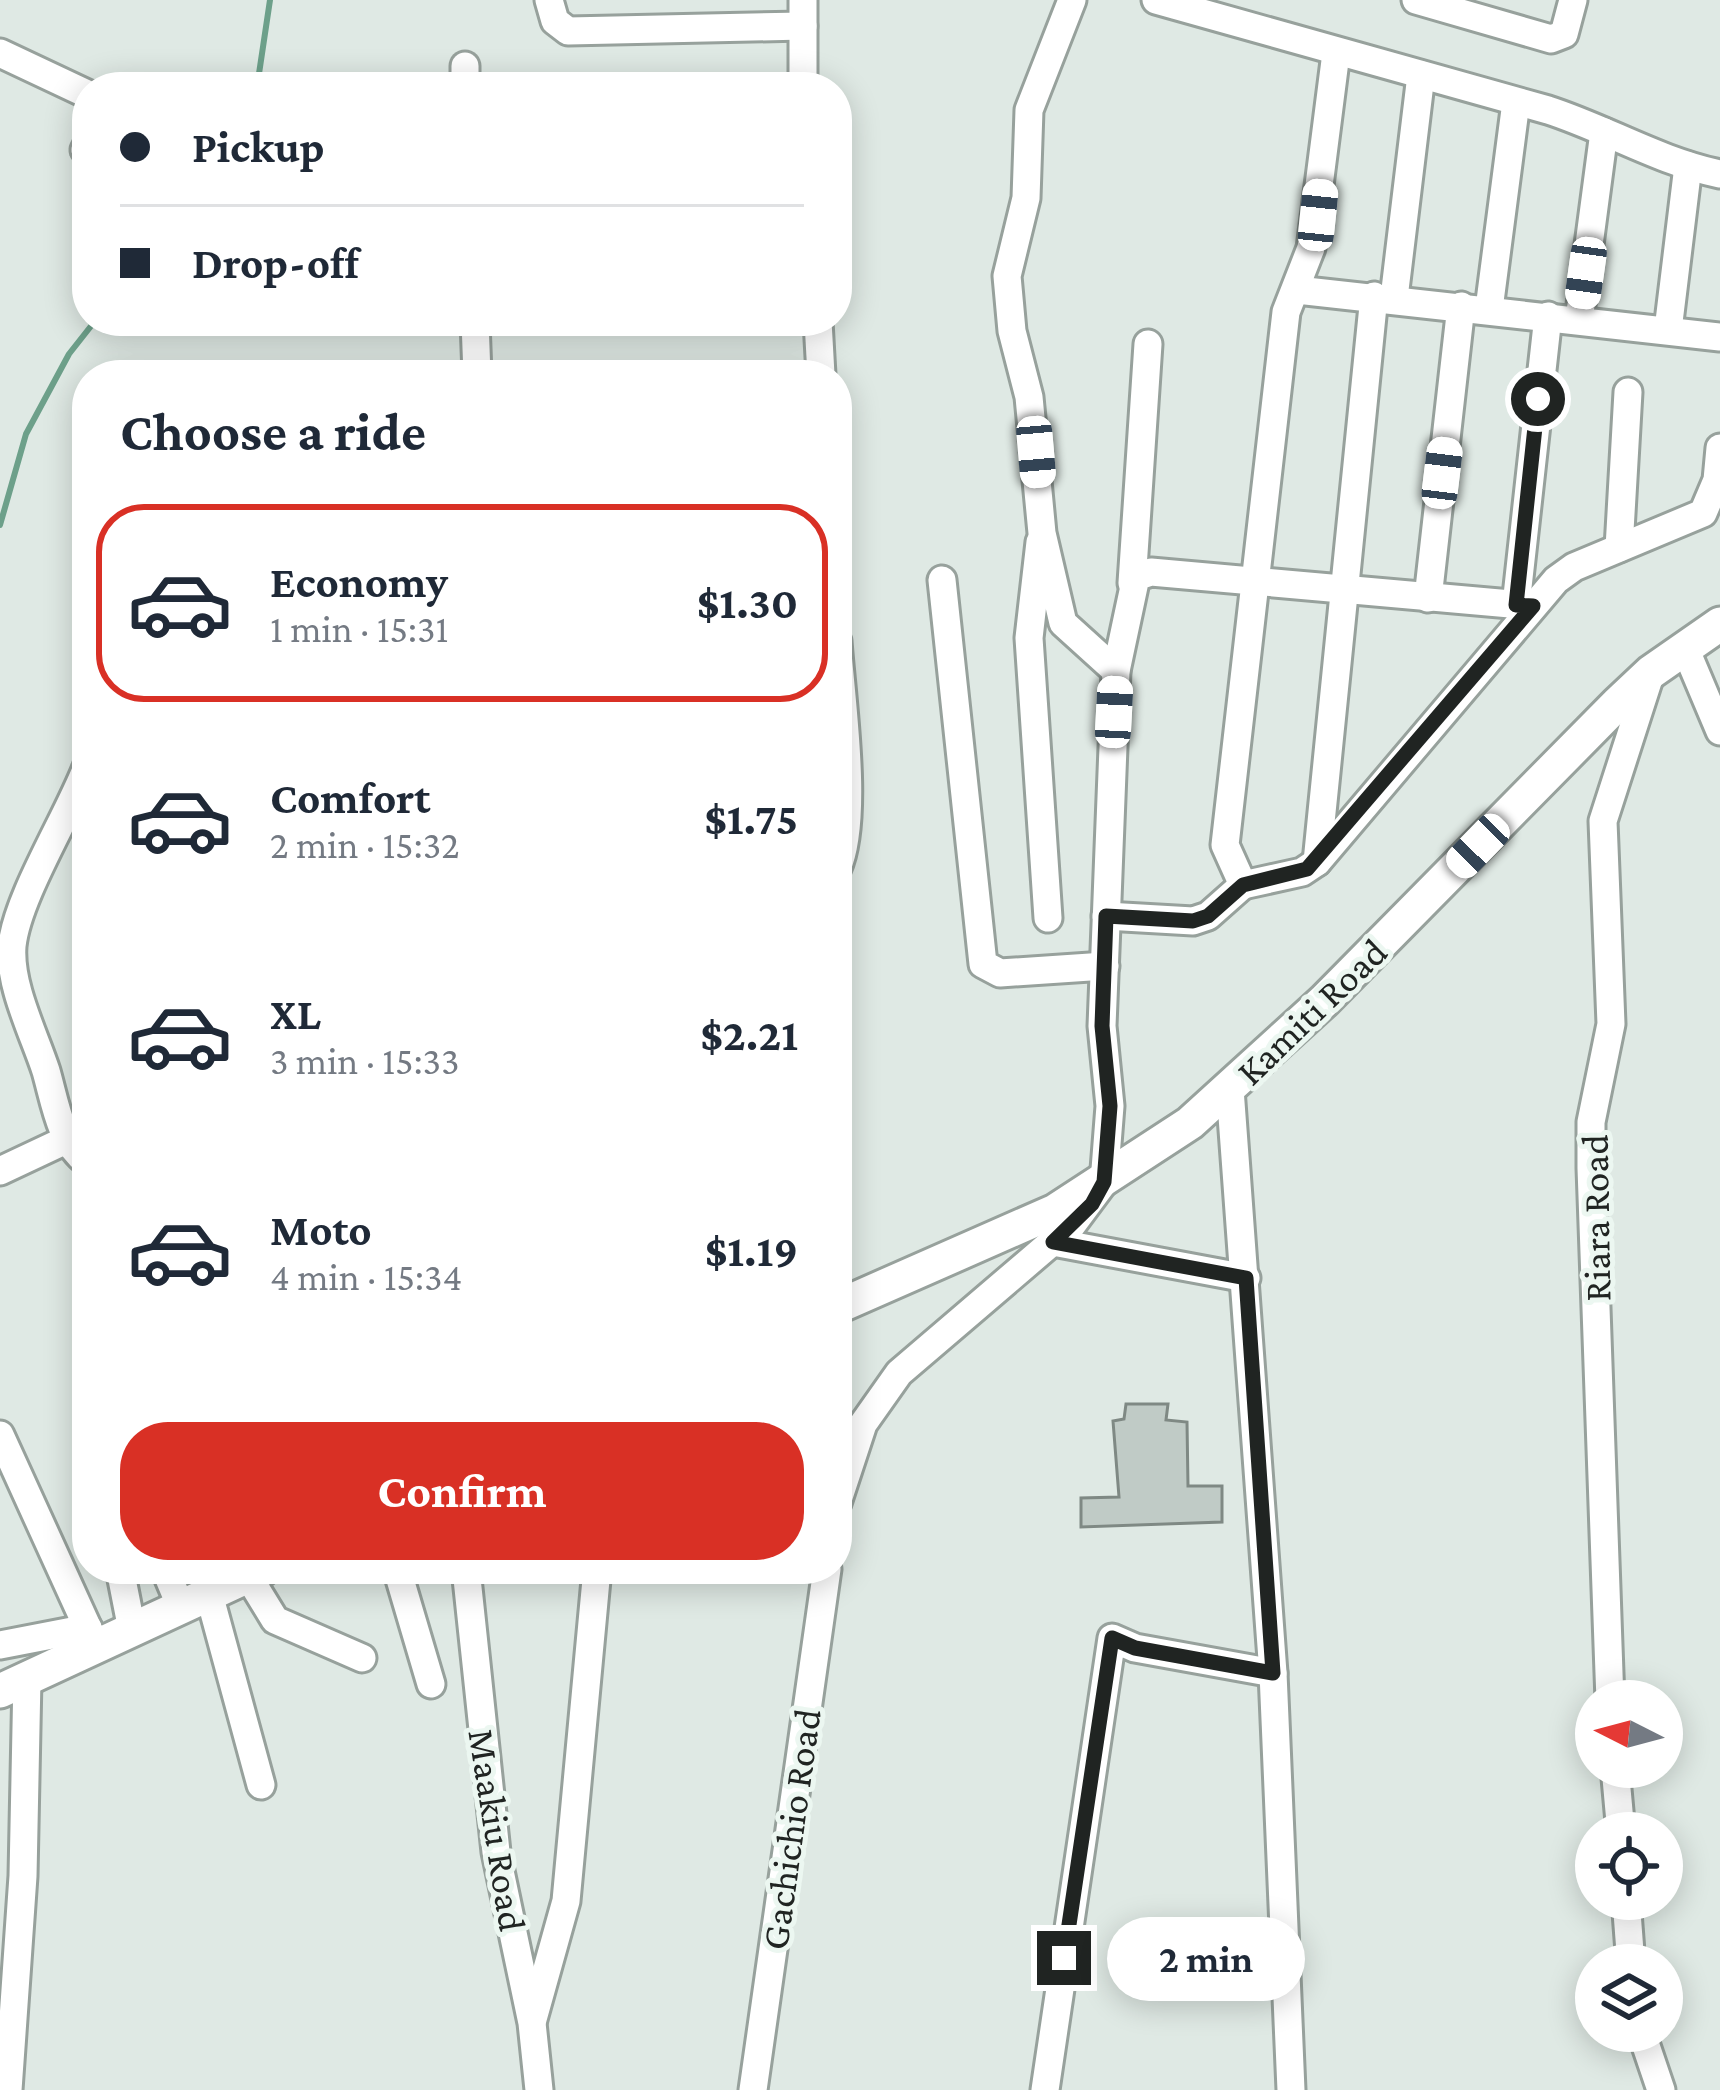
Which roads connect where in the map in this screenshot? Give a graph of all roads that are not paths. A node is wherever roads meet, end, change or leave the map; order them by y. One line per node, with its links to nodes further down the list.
1 (549, 0): 6 (street)
2 (1072, 0): 26 (street)
3 (1156, 0): 8 (street)
4 (1416, 0): 5 (street)
5 (1574, 0)
6 (803, 13): 9 (street)
7 (0, 53): 11 (street)
8 (1336, 53): 10 (street); 16 (street)
9 (803, 72)
10 (1420, 75): 12 (street); 17 (street)
11 (72, 87)
12 (1516, 102): 13 (street); 18 (street)
13 (1604, 132): 14 (street); 20 (street)
14 (1688, 166): 15 (street); 21 (street)
15 (1720, 174)
16 (1297, 290): 17 (street); 29 (street)
17 (1384, 297): 18 (street); 31 (street)
18 (1475, 308): 19 (street); 32 (street)
19 (1548, 316): 20 (street); 33 (street)
20 (1579, 320): 21 (street)
21 (1668, 331): 22 (street)
22 (1720, 337)
23 (1148, 344): 30 (street)
24 (1628, 392): 27 (street)
25 (1720, 448): 27 (street)
26 (1042, 533): 36 (street); 43 (street)
27 (1618, 548): 33 (street)
28 (942, 580): 44 (street)
29 (1252, 581): 30 (street); 31 (street); 41 (street)
30 (1132, 584): 36 (street)
31 (1341, 592): 32 (street); 40 (street)
32 (1429, 598): 33 (street)
33 (1524, 605): 40 (street)
34 (1720, 624): 35 (main road, Kamiti Road)
35 (1685, 648): 37 (main road, Kamiti Road); 38 (street)
36 (1116, 670): 42 (street)
37 (1652, 672): 45 (main road, Kamiti Road); 68 (street, Riara Road)
38 (1720, 731)
39 (72, 799): 46 (street)
40 (1316, 862): 41 (street)
41 (1243, 885): 42 (street)
42 (1106, 916): 44 (street)
43 (1048, 918)
44 (1105, 966): 49 (street)
45 (1230, 1089): 49 (main road, Kamiti Road); 51 (street)
46 (68, 1139): 47 (street); 48 (street)
47 (72, 1144)
48 (0, 1171)
49 (1104, 1182): 50 (street); 52 (main road, Kamiti Road)
50 (1053, 1242): 51 (street); 54 (street)
51 (1246, 1278): 67 (street)
52 (852, 1300)
53 (2, 1445): 64 (street)
54 (852, 1457)
55 (123, 1584): 63 (street)
56 (226, 1584): 63 (main road)
57 (228, 1584): 71 (street)
58 (229, 1584): 66 (street)
59 (401, 1584): 70 (street)
60 (468, 1584): 72 (street, Maakiu Road)
61 (596, 1584): 72 (street)
62 (825, 1584): 77 (street, Gachichio Road)
63 (132, 1630): 64 (main road)
64 (92, 1637): 65 (street); 69 (main road)
65 (0, 1645)
66 (362, 1658)
67 (1273, 1673): 74 (street); 78 (street)
68 (1609, 1680)
69 (14, 1684): 75 (street)
70 (431, 1684)
71 (262, 1784)
72 (532, 2023): 76 (street, Maakiu Road)
73 (1648, 2052): 79 (street)
74 (1289, 2087)
75 (8, 2090)
76 (538, 2090)
77 (753, 2090)
78 (1045, 2090)
79 (1660, 2090)

